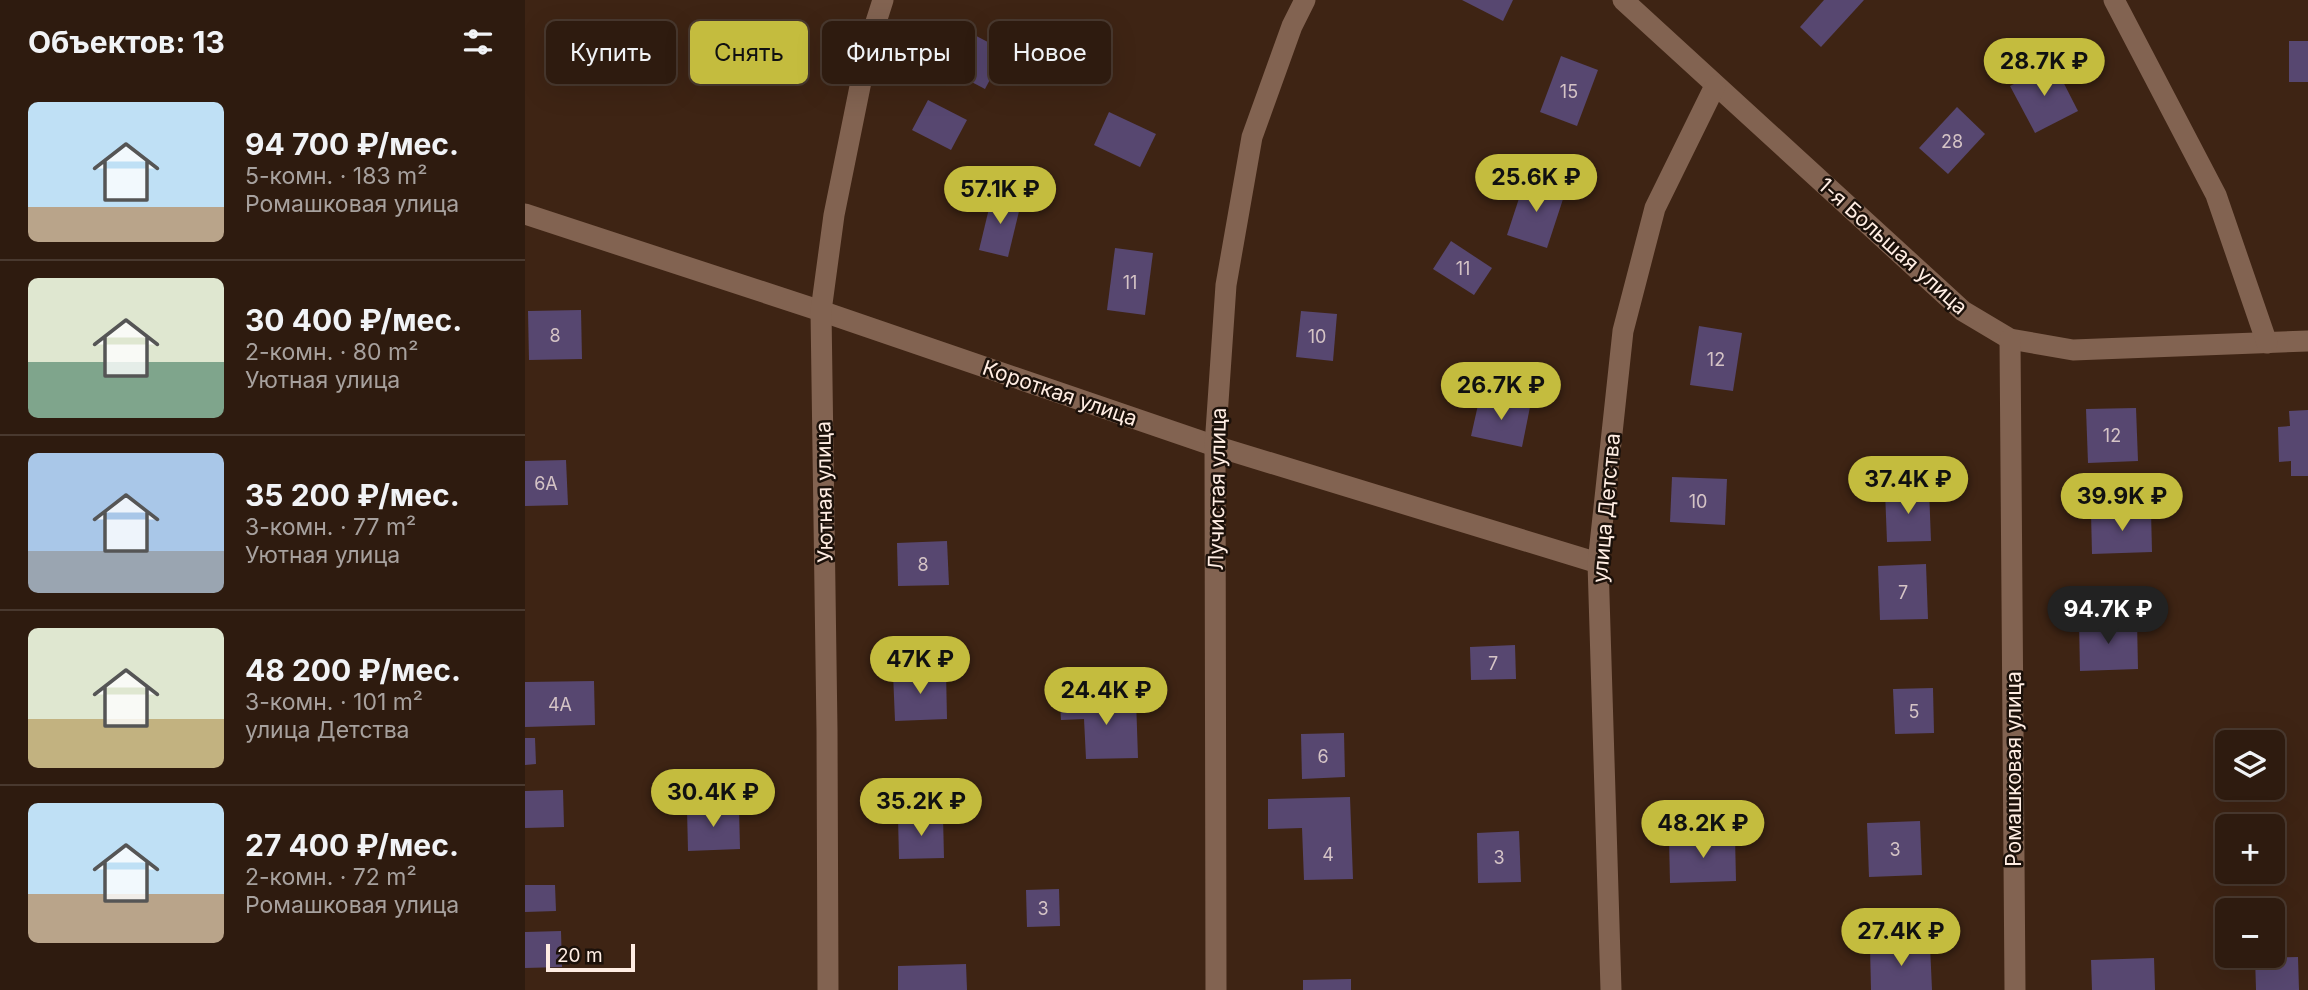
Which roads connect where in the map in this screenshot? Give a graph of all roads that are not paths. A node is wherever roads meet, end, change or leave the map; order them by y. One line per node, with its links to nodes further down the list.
1 (883, 0): 7 (street, Уютная улица)
2 (1305, 0): 11 (street, Лучистая улица)
3 (1623, 0): 5 (street, 1-я Большая улица)
4 (2114, 0): 10 (street)
5 (1715, 86): 8 (street, 1-я Большая улица); 12 (street, улица Детства)
6 (525, 214): 7 (street, Короткая улица)
7 (821, 312): 11 (street, Короткая улица); 13 (street, Уютная улица)
8 (2010, 339): 10 (street, 1-я Большая улица); 16 (street, Ромашковая улица)
9 (2308, 341): 10 (street, 1-я Большая улица)
10 (2267, 343)
11 (1215, 446): 12 (street, Короткая улица); 14 (street, Лучистая улица)
12 (1598, 564): 15 (street, улица Детства)
13 (828, 990)
14 (1216, 990)
15 (1611, 990)
16 (2015, 990)

